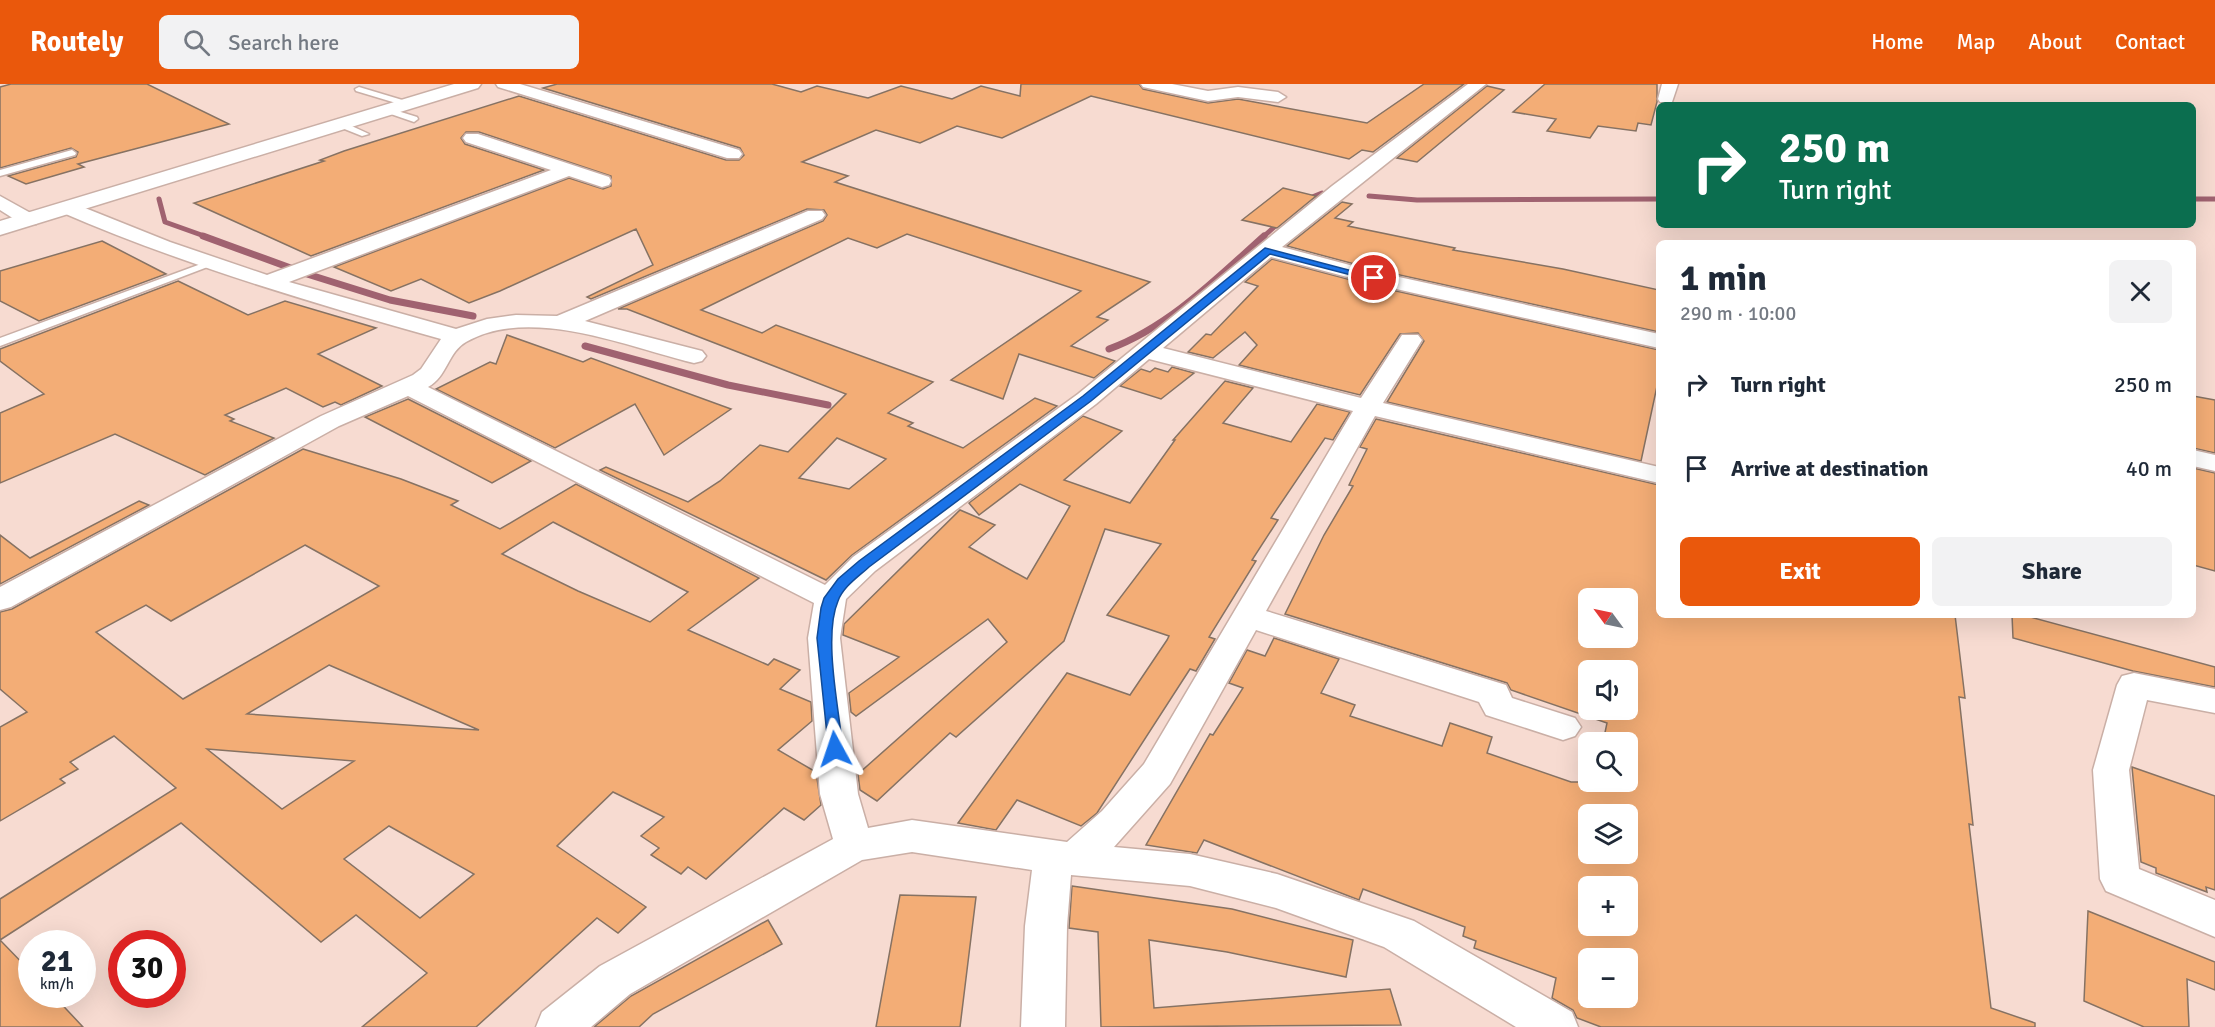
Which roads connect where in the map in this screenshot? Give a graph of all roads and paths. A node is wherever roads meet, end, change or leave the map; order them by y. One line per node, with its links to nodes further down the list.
1 (504, 84): 12 (street)
2 (1149, 84): 6 (street)
3 (1478, 84): 21 (street)
4 (463, 85): 7 (street)
5 (359, 89): 7 (lane)
6 (1278, 97)
7 (402, 111): 8 (street)
8 (340, 124): 9 (lane); 17 (street)
9 (365, 134)
10 (472, 138): 13 (street)
11 (72, 153): 14 (lane)
12 (733, 154)
13 (568, 170): 15 (street); 23 (street)
14 (0, 173)
15 (602, 181)
16 (0, 202): 19 (street)
17 (68, 208): 19 (street); 22 (street)
18 (815, 215): 24 (street)
19 (29, 219): 20 (street)
20 (0, 228)
21 (1268, 250): 27 (street); 29 (street)
22 (213, 263): 23 (street); 28 (lane)
23 (271, 281): 25 (street)
24 (563, 322): 25 (street); 30 (street)
25 (458, 336): 31 (street)
26 (1410, 340): 32 (street)
27 (1656, 340)
28 (0, 342)
29 (1145, 351): 32 (street); 36 (street)
30 (694, 356)
31 (409, 387): 36 (street); 37 (street)
32 (1368, 407): 35 (street); 38 (street)
33 (2196, 459): 34 (street)
34 (2215, 463)
35 (1656, 474)
36 (831, 598): 41 (street)
37 (0, 600)
38 (1249, 617): 40 (street); 42 (street)
39 (2215, 701): 43 (street)
40 (1563, 728)
41 (854, 846): 42 (street); 44 (street)
42 (1065, 857): 45 (street); 46 (street)
43 (2215, 919)
44 (558, 1027)
45 (1043, 1027)
46 (1556, 1027)

